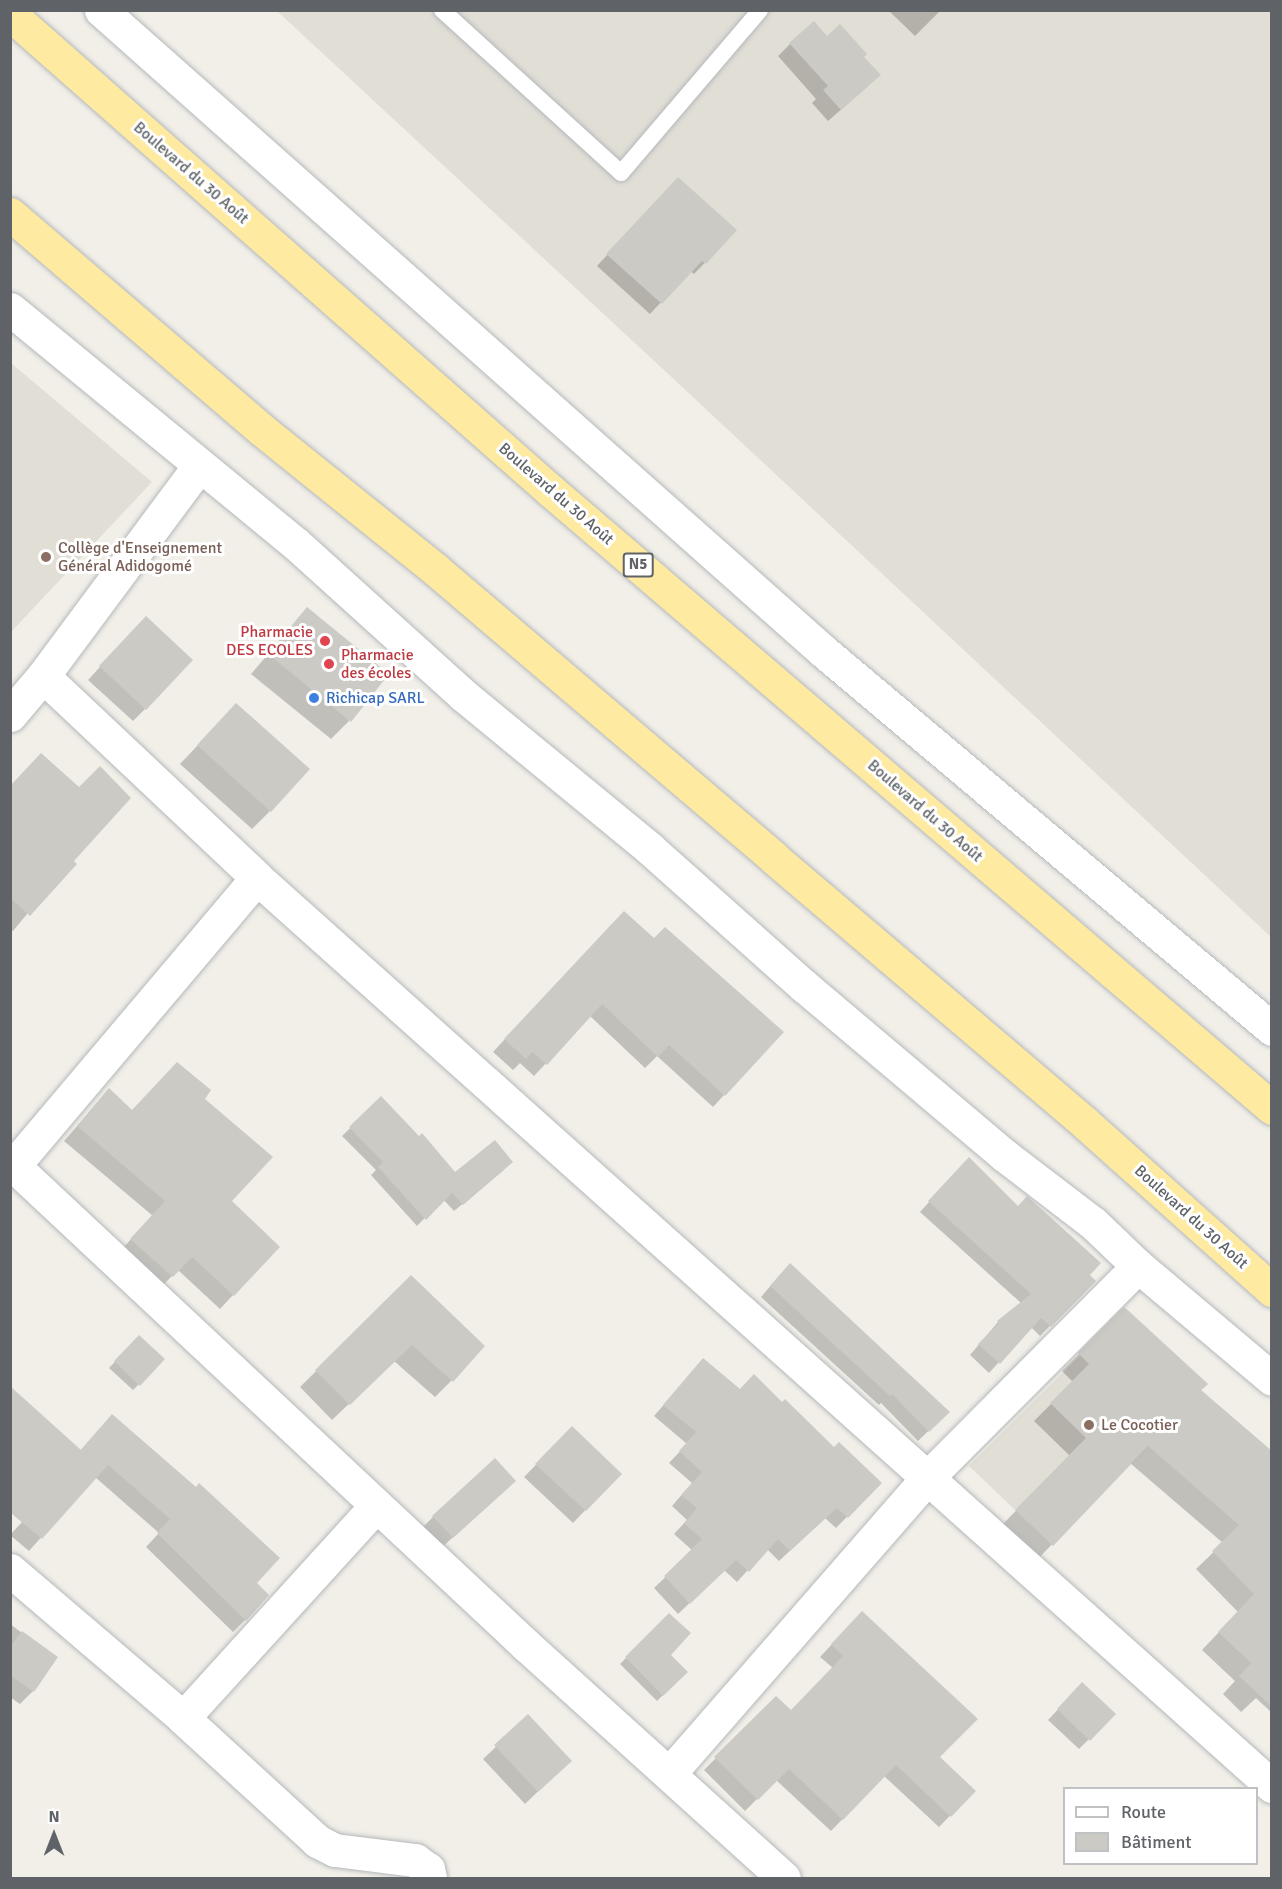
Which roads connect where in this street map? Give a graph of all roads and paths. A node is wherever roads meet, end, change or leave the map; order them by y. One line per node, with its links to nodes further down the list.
1 (101, 10): 11 (street)
2 (442, 10): 3 (lane)
3 (760, 10)
4 (10, 14): 12 (highway, Boulevard du 30 Août / N5)
5 (10, 214): 15 (highway, Boulevard du 30 Août)
6 (10, 309): 7 (street)
7 (199, 466): 8 (street); 14 (street)
8 (43, 676): 9 (street); 10 (street)
9 (10, 715)
10 (257, 878): 13 (street); 17 (street)
11 (1272, 1029)
12 (1272, 1108)
13 (12, 1168): 18 (street)
14 (1138, 1266): 16 (street); 17 (street)
15 (1272, 1290)
16 (1272, 1379)
17 (927, 1478): 21 (street); 22 (street)
18 (376, 1506): 20 (street); 21 (street)
19 (10, 1570): 20 (street)
20 (183, 1718): 23 (street)
21 (669, 1774): 24 (street)
22 (1272, 1786)
23 (430, 1878)
24 (784, 1878)

